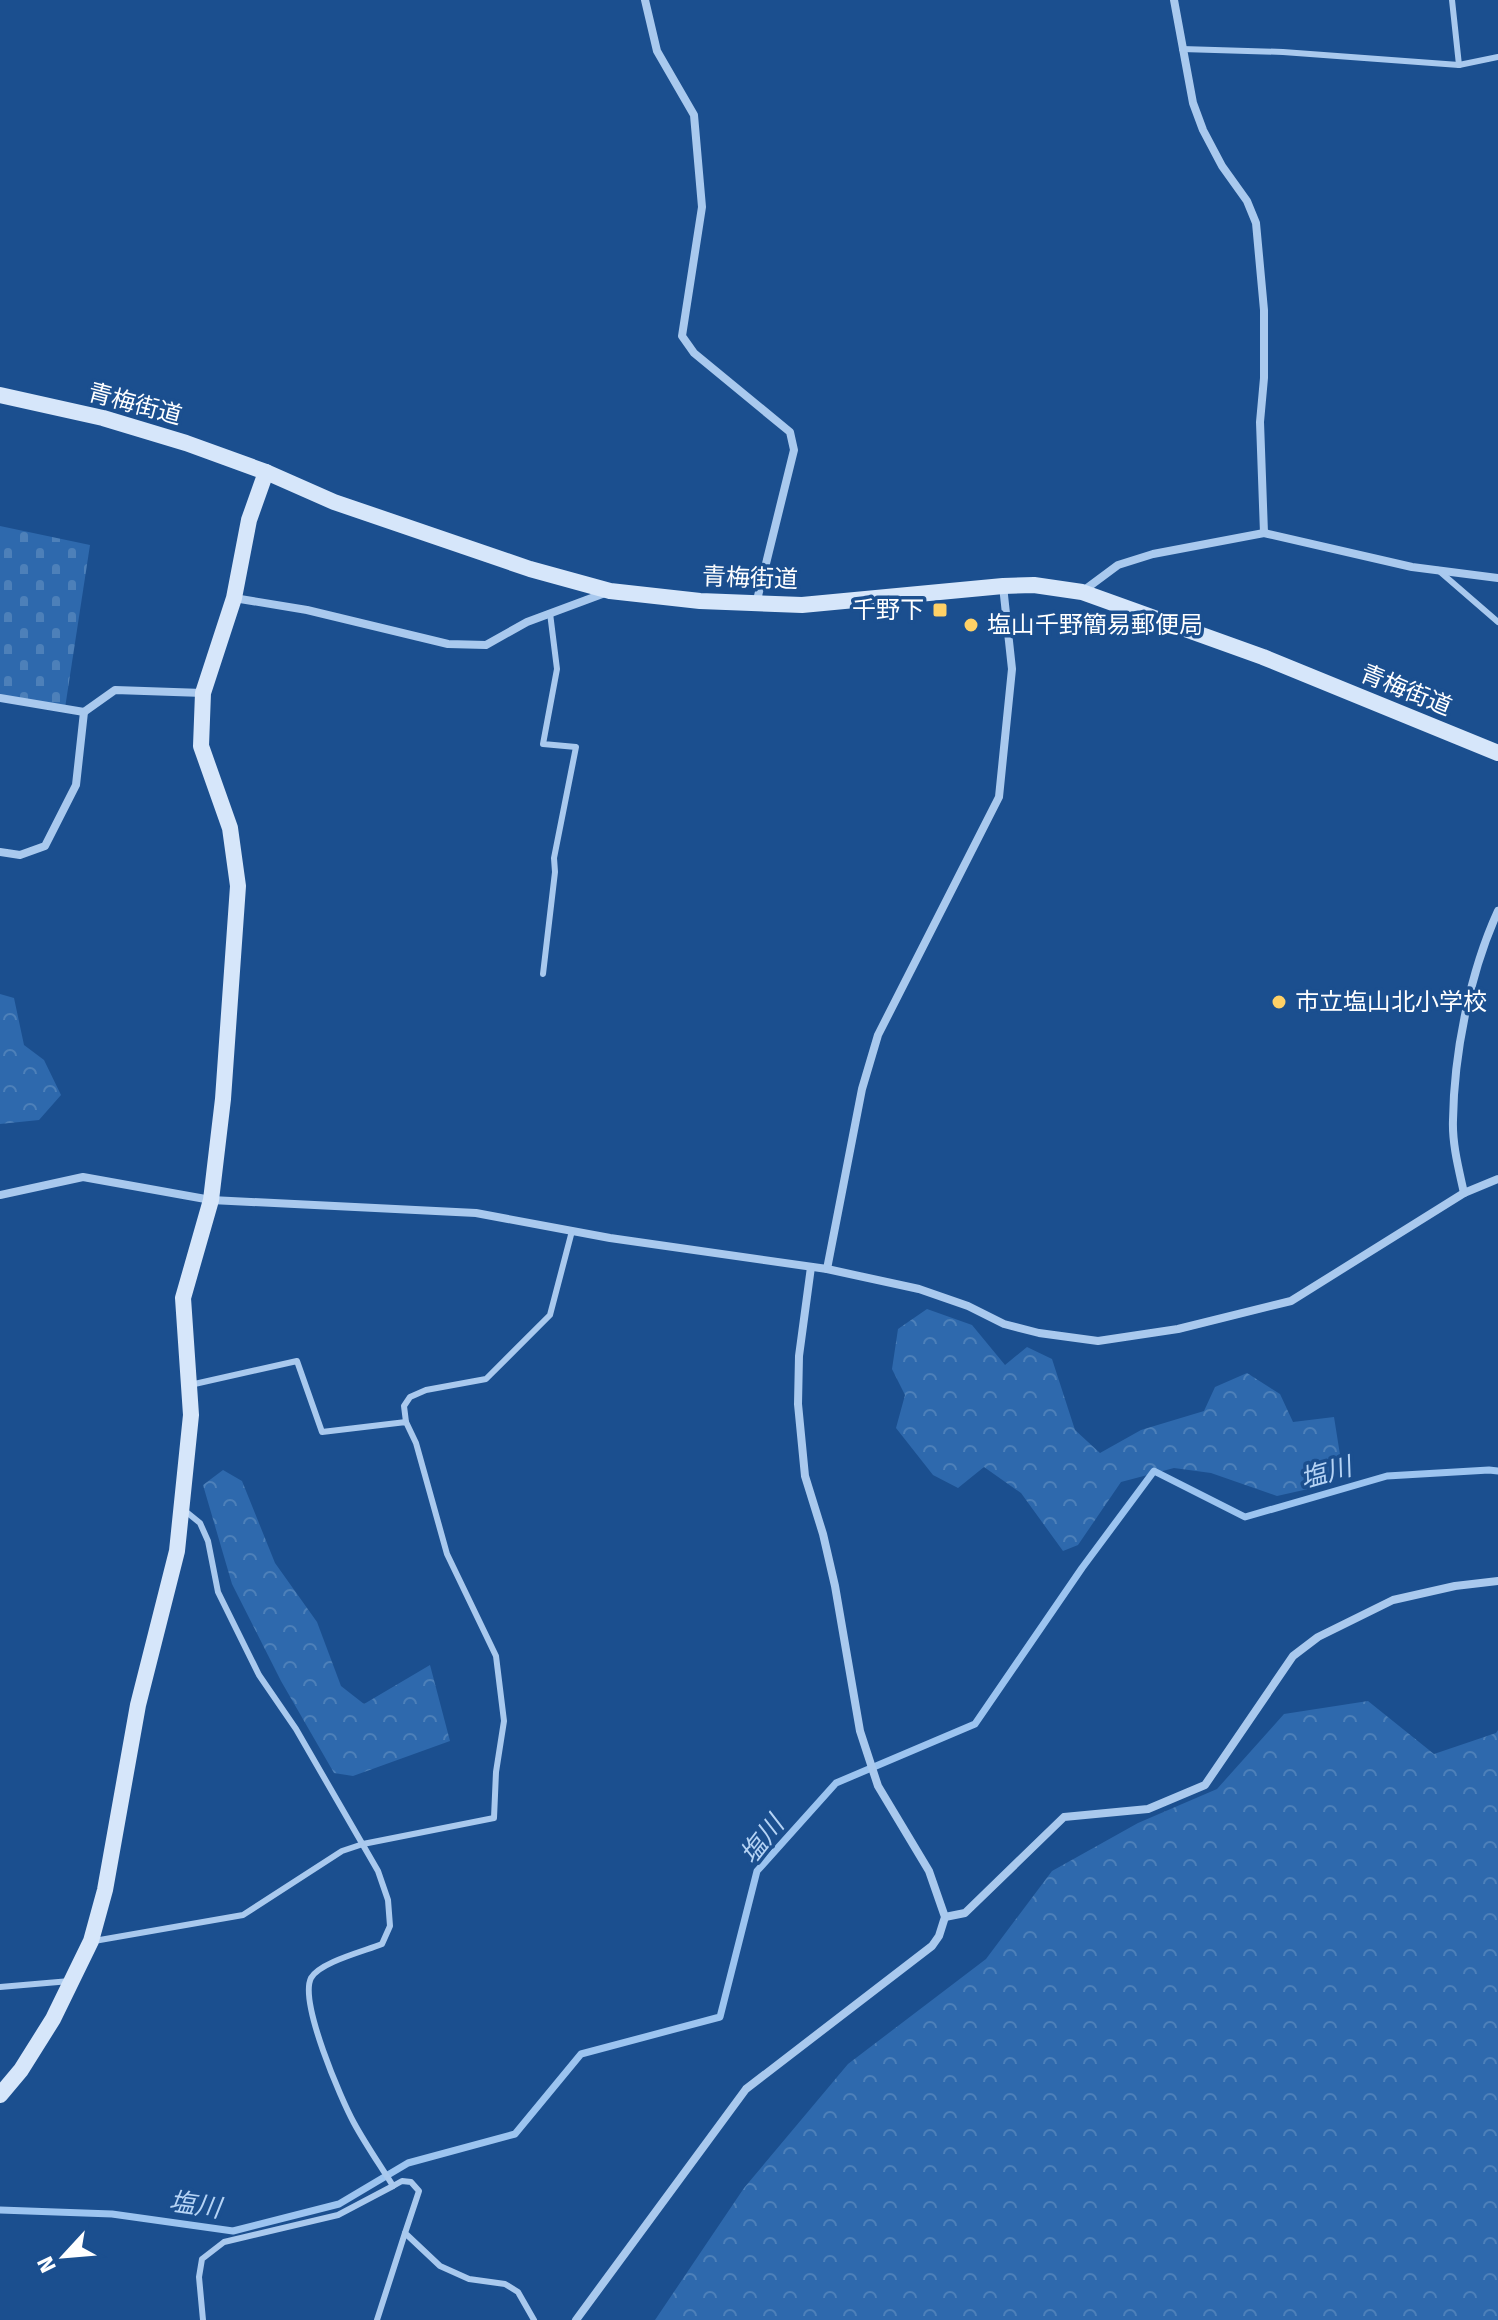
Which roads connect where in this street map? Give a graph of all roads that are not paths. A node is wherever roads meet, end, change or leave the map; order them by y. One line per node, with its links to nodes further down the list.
1 (645, 0): 16 (street)
2 (1174, 0): 4 (street)
3 (1452, 0): 6 (lane)
4 (1182, 49): 6 (lane); 9 (street)
5 (1498, 57): 6 (lane)
6 (1459, 65)
7 (0, 395): 8 (street, 青梅街道)
8 (266, 472): 13 (street, 青梅街道); 15 (street)
9 (1264, 533): 10 (street); 14 (street)
10 (1438, 570): 11 (street); 18 (lane)
11 (1498, 578)
12 (1003, 586): 14 (street, 青梅街道); 16 (street, 青梅街道); 32 (street)
13 (610, 591): 16 (street, 青梅街道); 17 (street)
14 (1082, 592): 22 (street, 青梅街道)
15 (234, 598): 17 (street); 19 (street)
16 (756, 605)
17 (550, 613): 25 (lane)
18 (1498, 622)
19 (203, 693): 21 (street); 29 (street)
20 (0, 698): 21 (street)
21 (84, 712): 23 (street)
22 (1498, 753)
23 (0, 852)
24 (1498, 911): 27 (street)
25 (543, 974)
26 (1498, 1179): 27 (street)
27 (1464, 1193): 32 (street)
28 (0, 1195): 29 (street)
29 (211, 1200): 30 (street); 33 (street)
30 (572, 1231): 31 (street); 34 (lane)
31 (811, 1267): 32 (street); 38 (street)
32 (827, 1269)
33 (190, 1385): 34 (lane); 35 (street)
34 (406, 1422): 37 (lane)
35 (182, 1508): 37 (lane); 39 (street)
36 (1498, 1581): 38 (street)
37 (363, 1844): 39 (lane); 43 (lane)
38 (945, 1917): 48 (street)
39 (91, 1941): 40 (street)
40 (74, 1981): 41 (lane); 42 (street)
41 (0, 1987)
42 (0, 2095)
43 (393, 2186): 44 (lane); 45 (lane)
44 (405, 2233): 46 (lane); 47 (lane)
45 (203, 2320)
46 (377, 2320)
47 (534, 2320)
48 (576, 2320)

